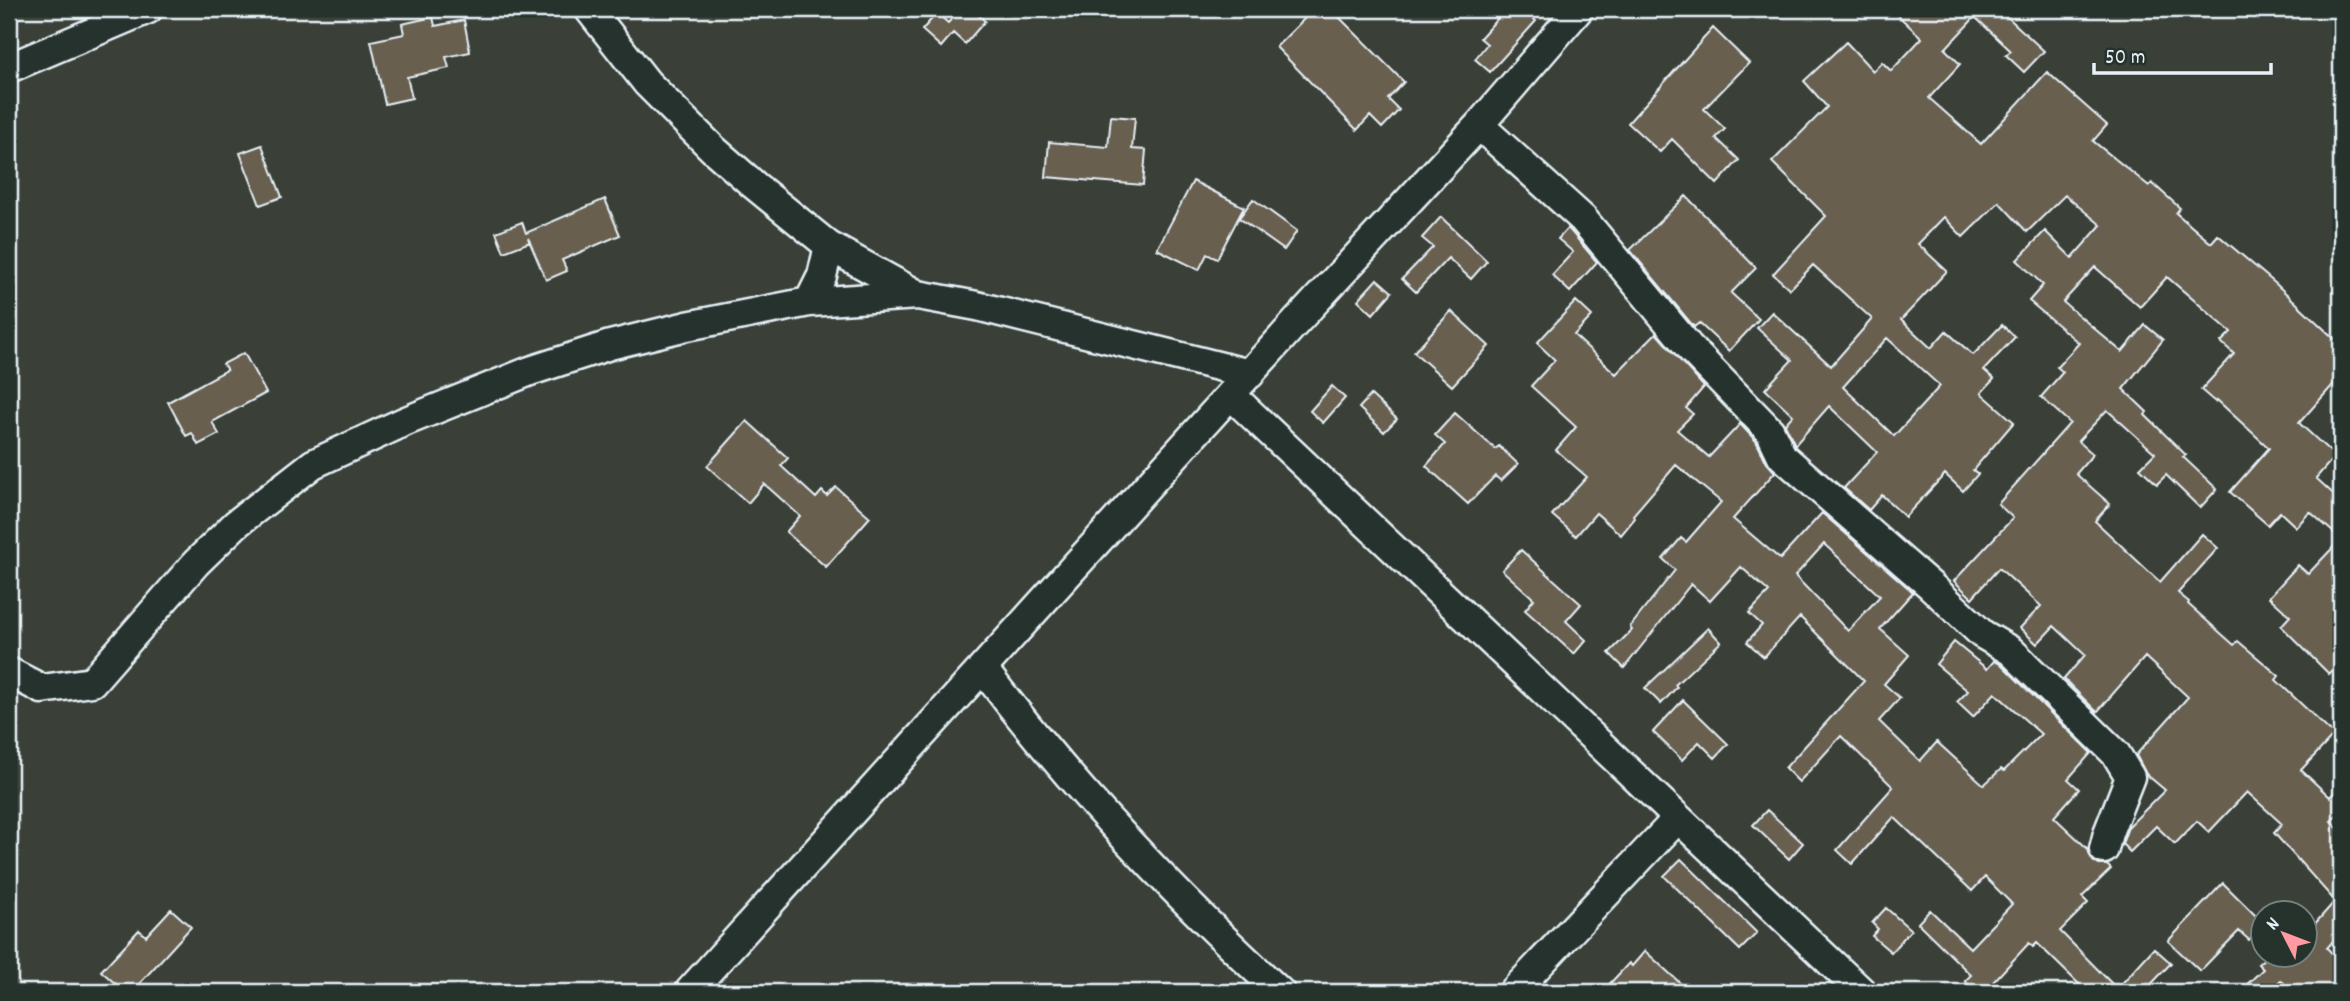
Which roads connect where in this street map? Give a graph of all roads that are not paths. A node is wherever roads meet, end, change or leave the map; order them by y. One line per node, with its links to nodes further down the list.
1 (148, 9): 4 (street)
2 (589, 9): 6 (street)
3 (1579, 9): 5 (street)
4 (9, 68)
5 (1479, 125): 9 (street); 14 (street)
6 (830, 246): 7 (street); 8 (street)
7 (918, 295): 8 (street); 9 (street)
8 (809, 302): 12 (street)
9 (1250, 374): 10 (street)
10 (1231, 395): 11 (street); 13 (street)
11 (983, 669): 15 (street); 16 (street)
12 (9, 672)
13 (1678, 818): 17 (street); 18 (street)
14 (2104, 849)
15 (690, 992)
16 (1280, 992)
17 (1513, 992)
18 (1862, 992)

